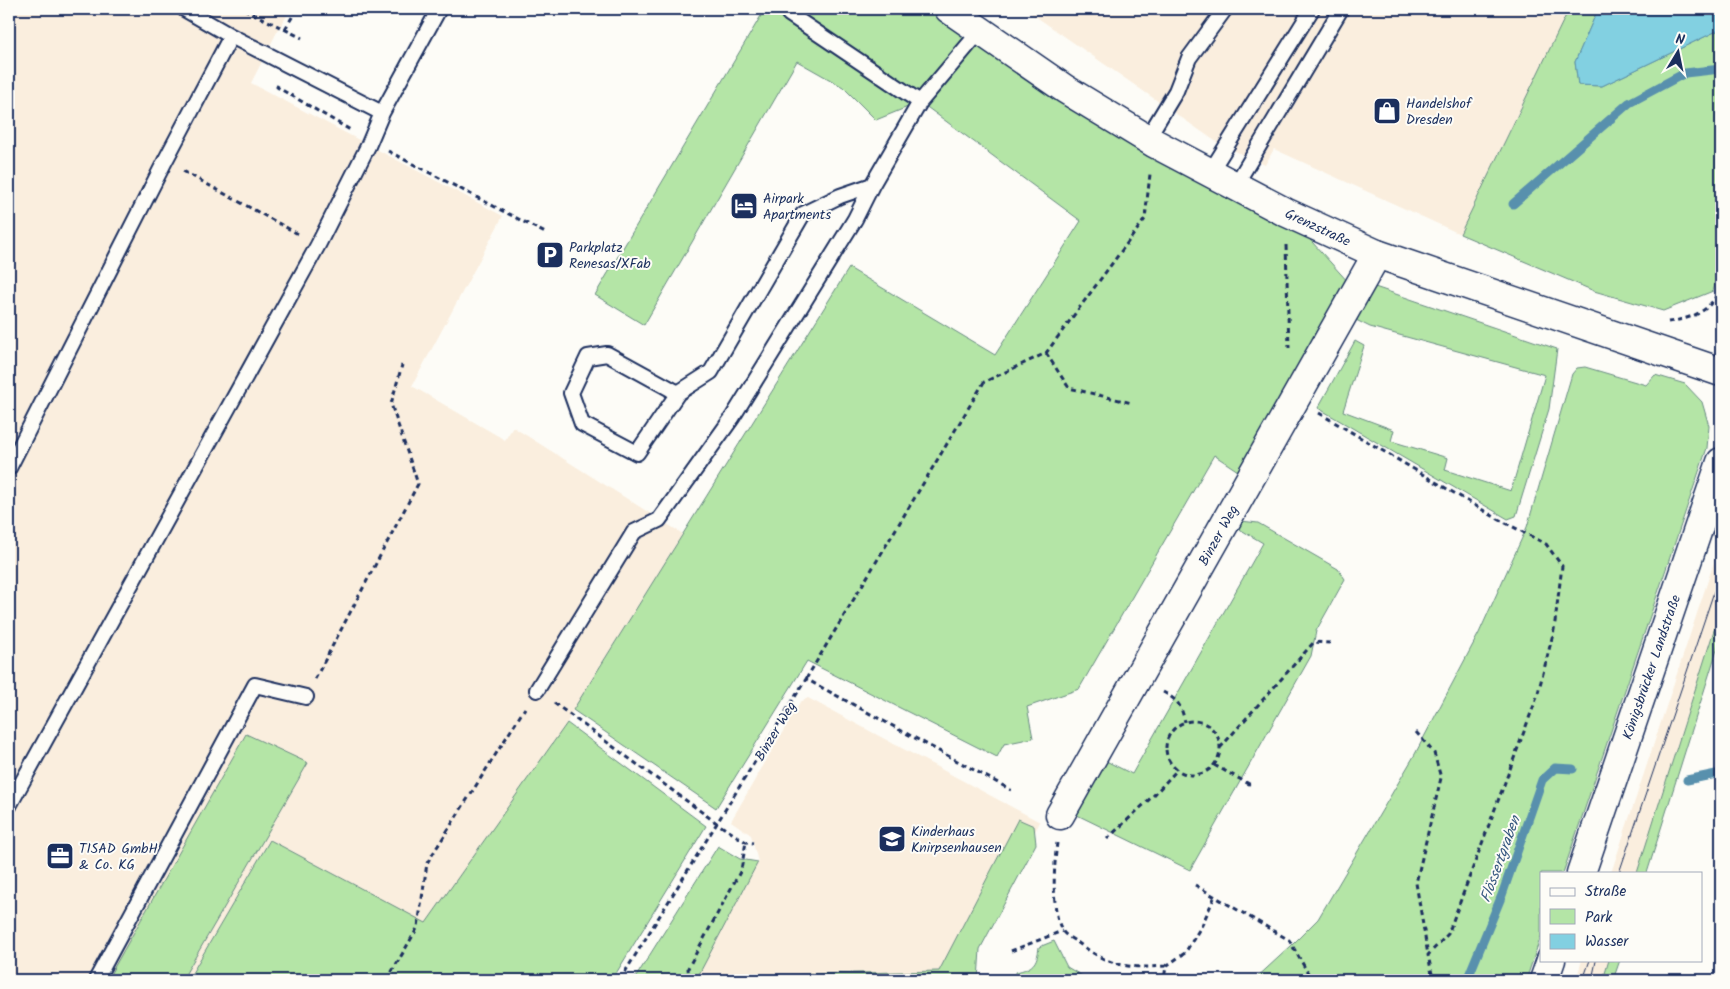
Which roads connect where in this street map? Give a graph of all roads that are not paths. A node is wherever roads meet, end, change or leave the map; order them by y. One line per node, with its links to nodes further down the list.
1 (184, 9): 9 (lane)
2 (439, 9): 11 (lane)
3 (1225, 9): 12 (lane)
4 (1312, 9): 13 (lane)
5 (1341, 9): 15 (lane)
6 (956, 11): 8 (main road, Grenzstraße)
7 (789, 14): 10 (lane)
8 (980, 31): 10 (lane); 12 (main road, Grenzstraße)
9 (231, 36): 11 (lane); 19 (lane)
10 (920, 102): 14 (lane)
11 (382, 113): 23 (lane)
12 (1150, 141): 13 (main road, Grenzstraße)
13 (1209, 174): 15 (main road, Grenzstraße)
14 (872, 185): 18 (lane); 21 (lane)
15 (1235, 186): 16 (main road, Grenzstraße)
16 (1377, 254): 17 (main road, Grenzstraße); 24 (main road, Binzer Weg)
17 (1718, 371)
18 (678, 393): 18 (lane)
19 (9, 468)
20 (1719, 473): 25 (main road, Königsbrücker Landstraße)
21 (537, 690)
22 (306, 697): 27 (lane)
23 (9, 806)
24 (1060, 815)
25 (1581, 872)
26 (1550, 962): 28 (main road)
27 (96, 980)
28 (1544, 980)

